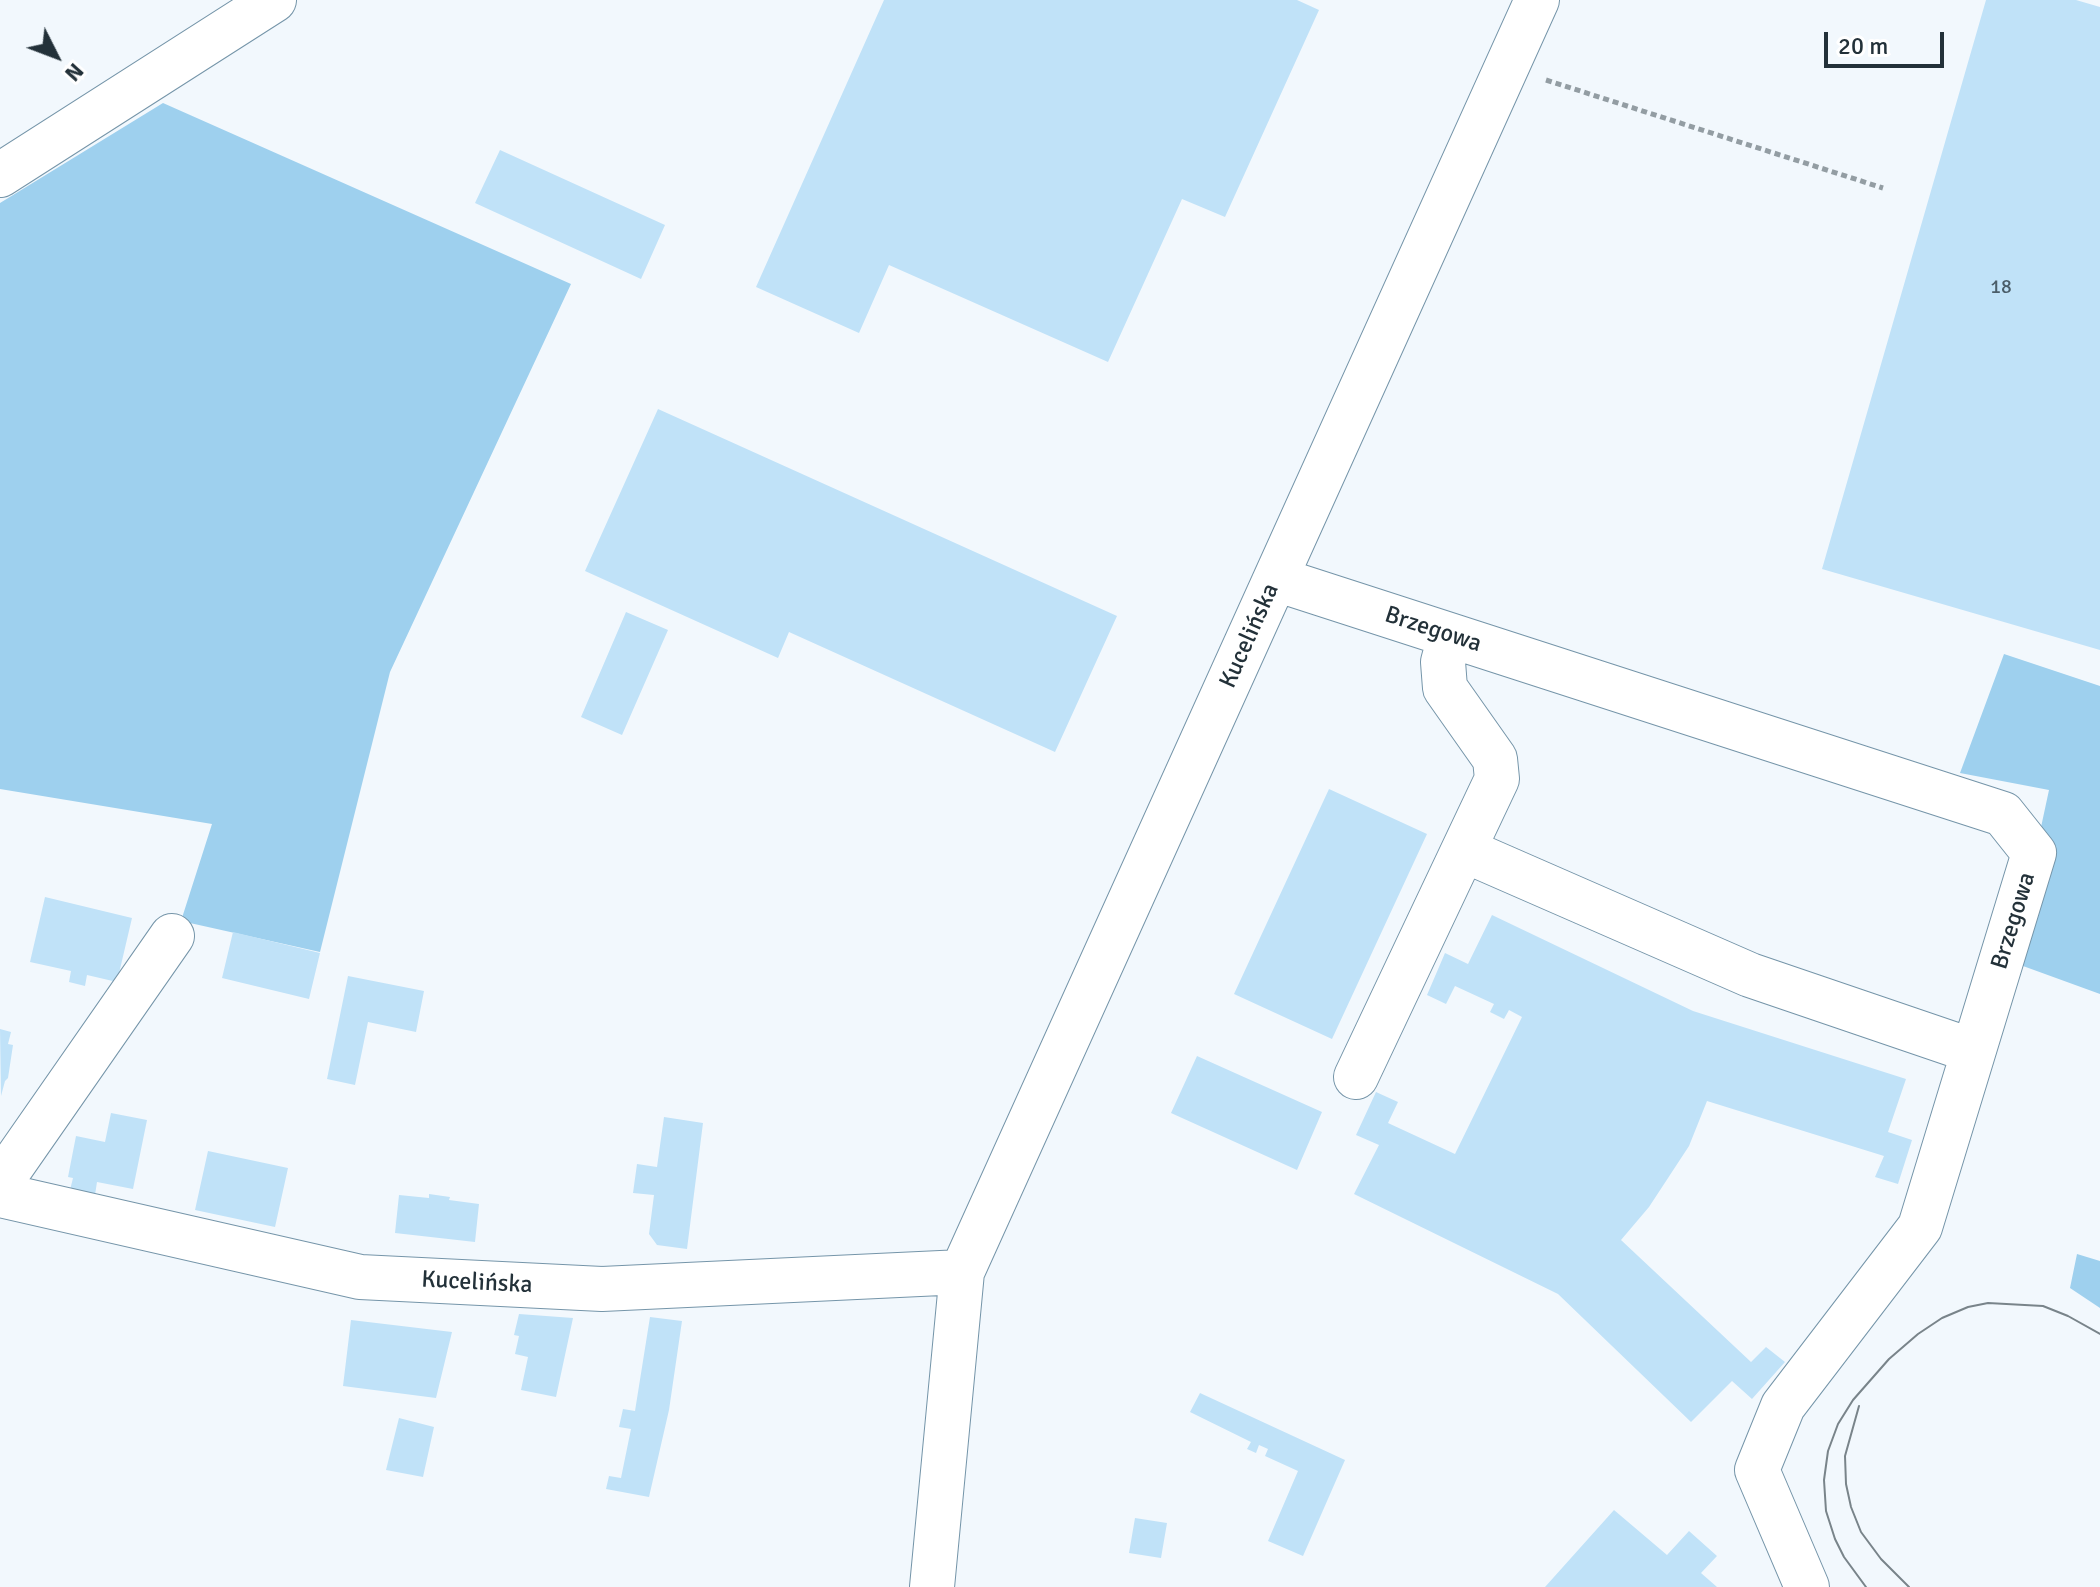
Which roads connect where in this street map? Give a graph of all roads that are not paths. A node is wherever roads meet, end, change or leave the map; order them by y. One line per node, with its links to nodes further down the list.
1 (274, 0): 3 (street)
2 (1537, 0): 4 (street, Kucelińska)
3 (0, 175)
4 (1276, 579): 5 (street, Brzegowa); 12 (street, Kucelińska)
5 (1450, 636): 6 (street); 8 (street, Brzegowa)
6 (1464, 850): 8 (street); 9 (street)
7 (172, 936): 10 (street)
8 (1973, 1051): 14 (street, Brzegowa)
9 (1356, 1077)
10 (0, 1183)
11 (0, 1195): 12 (street, Kucelińska)
12 (962, 1272): 13 (street, Kucelińska)
13 (932, 1587)
14 (1807, 1587)

